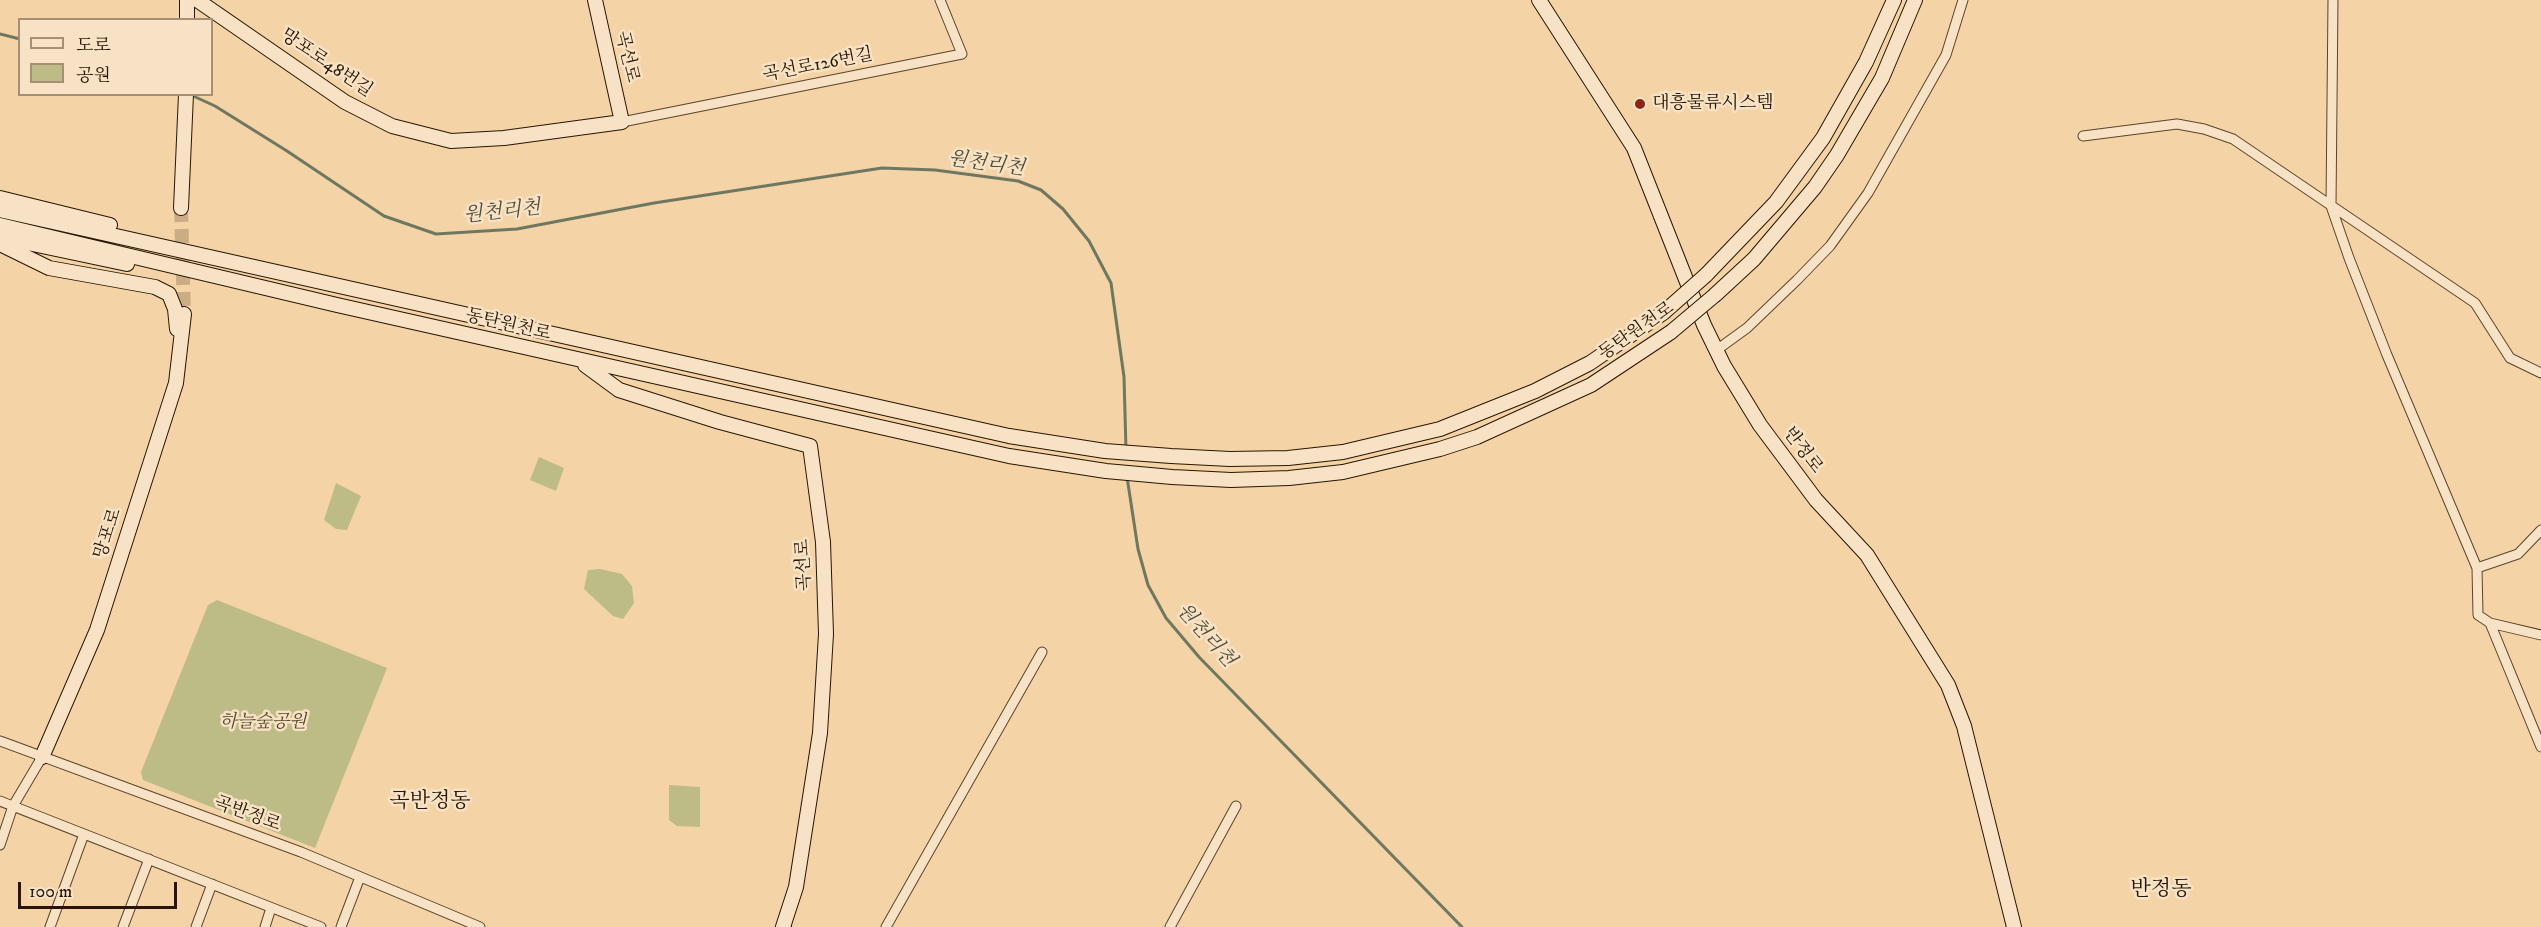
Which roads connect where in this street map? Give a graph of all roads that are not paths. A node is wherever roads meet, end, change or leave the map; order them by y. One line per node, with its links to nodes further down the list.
1 (187, 0): 10 (main road)
2 (197, 0): 12 (main road, 망포로48번길)
3 (595, 0): 12 (main road, 곡선로)
4 (940, 0): 12 (street, 곡선로126번길)
5 (1539, 0): 24 (main road, 반정로)
6 (1894, 0): 21 (main road, 동탄원천로, bridge)
7 (1916, 0): 26 (main road, 동탄원천로, bridge)
8 (1963, 0): 24 (street)
9 (2333, 0): 15 (street)
10 (187, 18)
11 (186, 96): 16 (main road)
12 (622, 122)
13 (2083, 136): 15 (street)
14 (0, 198): 21 (main road)
15 (2331, 206): 27 (street); 29 (street)
16 (181, 208)
17 (0, 210): 21 (main road, 동탄원천로)
18 (0, 225): 22 (main road, 동탄원천로)
19 (0, 237): 22 (main road)
20 (0, 244): 25 (main road)
21 (257, 265)
22 (253, 285): 26 (main road, 동탄원천로)
23 (184, 314): 25 (main road, 망포로)
24 (1718, 349): 55 (main road, 반정로)
25 (180, 350): 35 (main road, 망포로)
26 (579, 361): 52 (main road, 곡선로)
27 (2541, 373)
28 (2541, 530): 29 (street)
29 (2477, 568): 30 (street)
30 (2490, 623): 31 (street); 34 (street)
31 (2541, 635)
32 (1042, 652): 53 (street)
33 (0, 741): 35 (street, 곡반정로)
34 (2541, 747)
35 (42, 757): 37 (street); 42 (street, 곡반정로)
36 (0, 801): 37 (street)
37 (14, 806): 39 (street); 40 (street)
38 (1236, 806): 54 (street)
39 (84, 834): 41 (street); 45 (street)
40 (0, 845)
41 (149, 859): 43 (street); 46 (street)
42 (360, 876): 50 (street); 51 (street, 곡반정로)
43 (212, 884): 44 (street); 47 (street)
44 (271, 908): 48 (street); 49 (street)
45 (50, 927)
46 (123, 927)
47 (196, 927)
48 (265, 927)
49 (321, 927)
50 (341, 927)
51 (480, 927)
52 (783, 927)
53 (886, 927)
54 (1170, 927)
55 (2014, 927)

